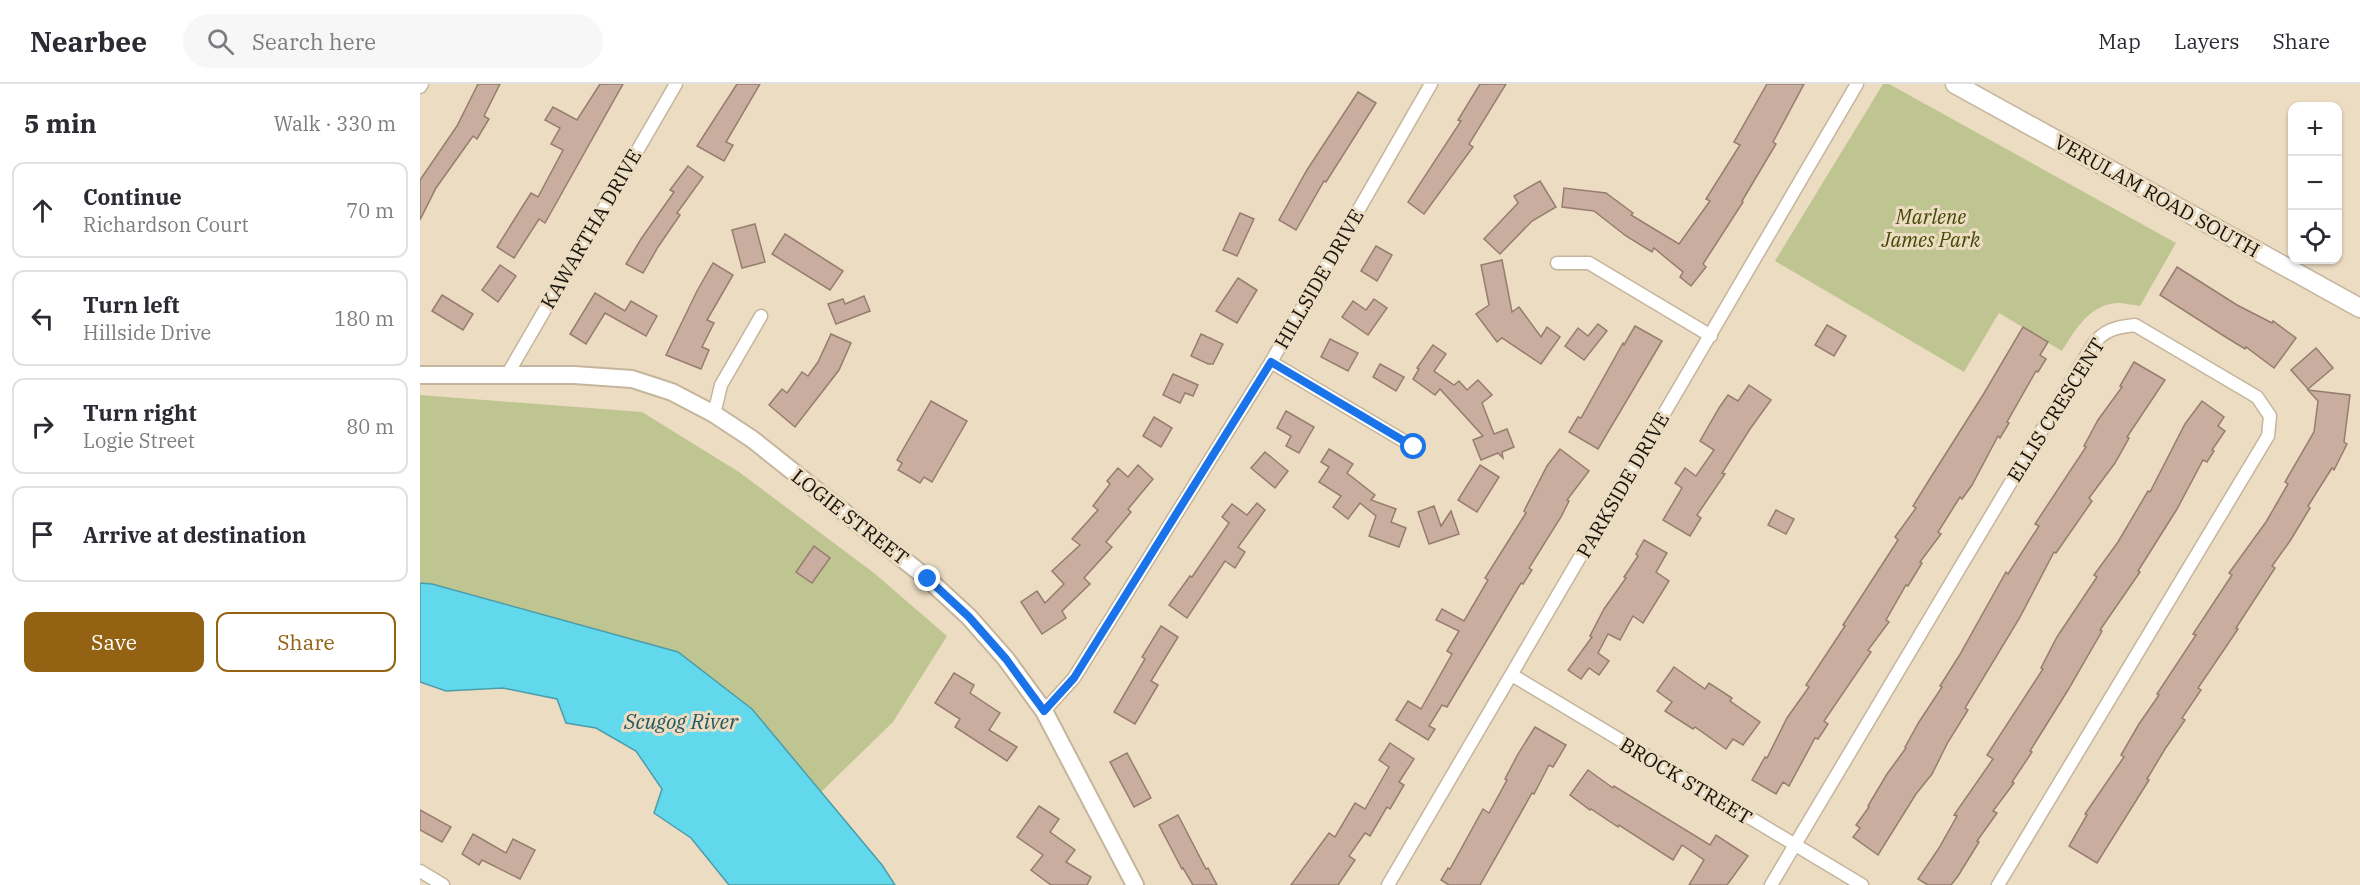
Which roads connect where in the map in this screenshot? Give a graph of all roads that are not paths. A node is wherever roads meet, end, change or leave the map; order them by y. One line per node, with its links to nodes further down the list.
1 (676, 84): 11 (street, KAWARTHA DRIVE)
2 (1431, 84): 9 (street, HILLSIDE DRIVE)
3 (1857, 84): 8 (street, PARKSIDE DRIVE)
4 (1955, 84): 6 (main road, VERULAM ROAD SOUTH)
5 (1557, 263): 8 (street)
6 (2360, 308)
7 (761, 316): 12 (street)
8 (1711, 336): 14 (street, PARKSIDE DRIVE)
9 (1271, 362): 13 (street); 15 (street, HILLSIDE DRIVE)
10 (420, 375): 11 (street, LOGIE STREET)
11 (507, 375): 12 (street, LOGIE STREET)
12 (714, 414): 15 (street, LOGIE STREET)
13 (1414, 447)
14 (1512, 675): 16 (street, BROCK STREET); 20 (street, PARKSIDE DRIVE)
15 (1044, 711): 19 (street, LOGIE STREET)
16 (1795, 845): 21 (street, ELLIS CRESCENT); 22 (street, BROCK STREET); 23 (street, ELLIS CRESCENT)
17 (420, 871): 18 (street)
18 (443, 885)
19 (1135, 885)
20 (1388, 885)
21 (1771, 885)
22 (1862, 885)
23 (1998, 885)

